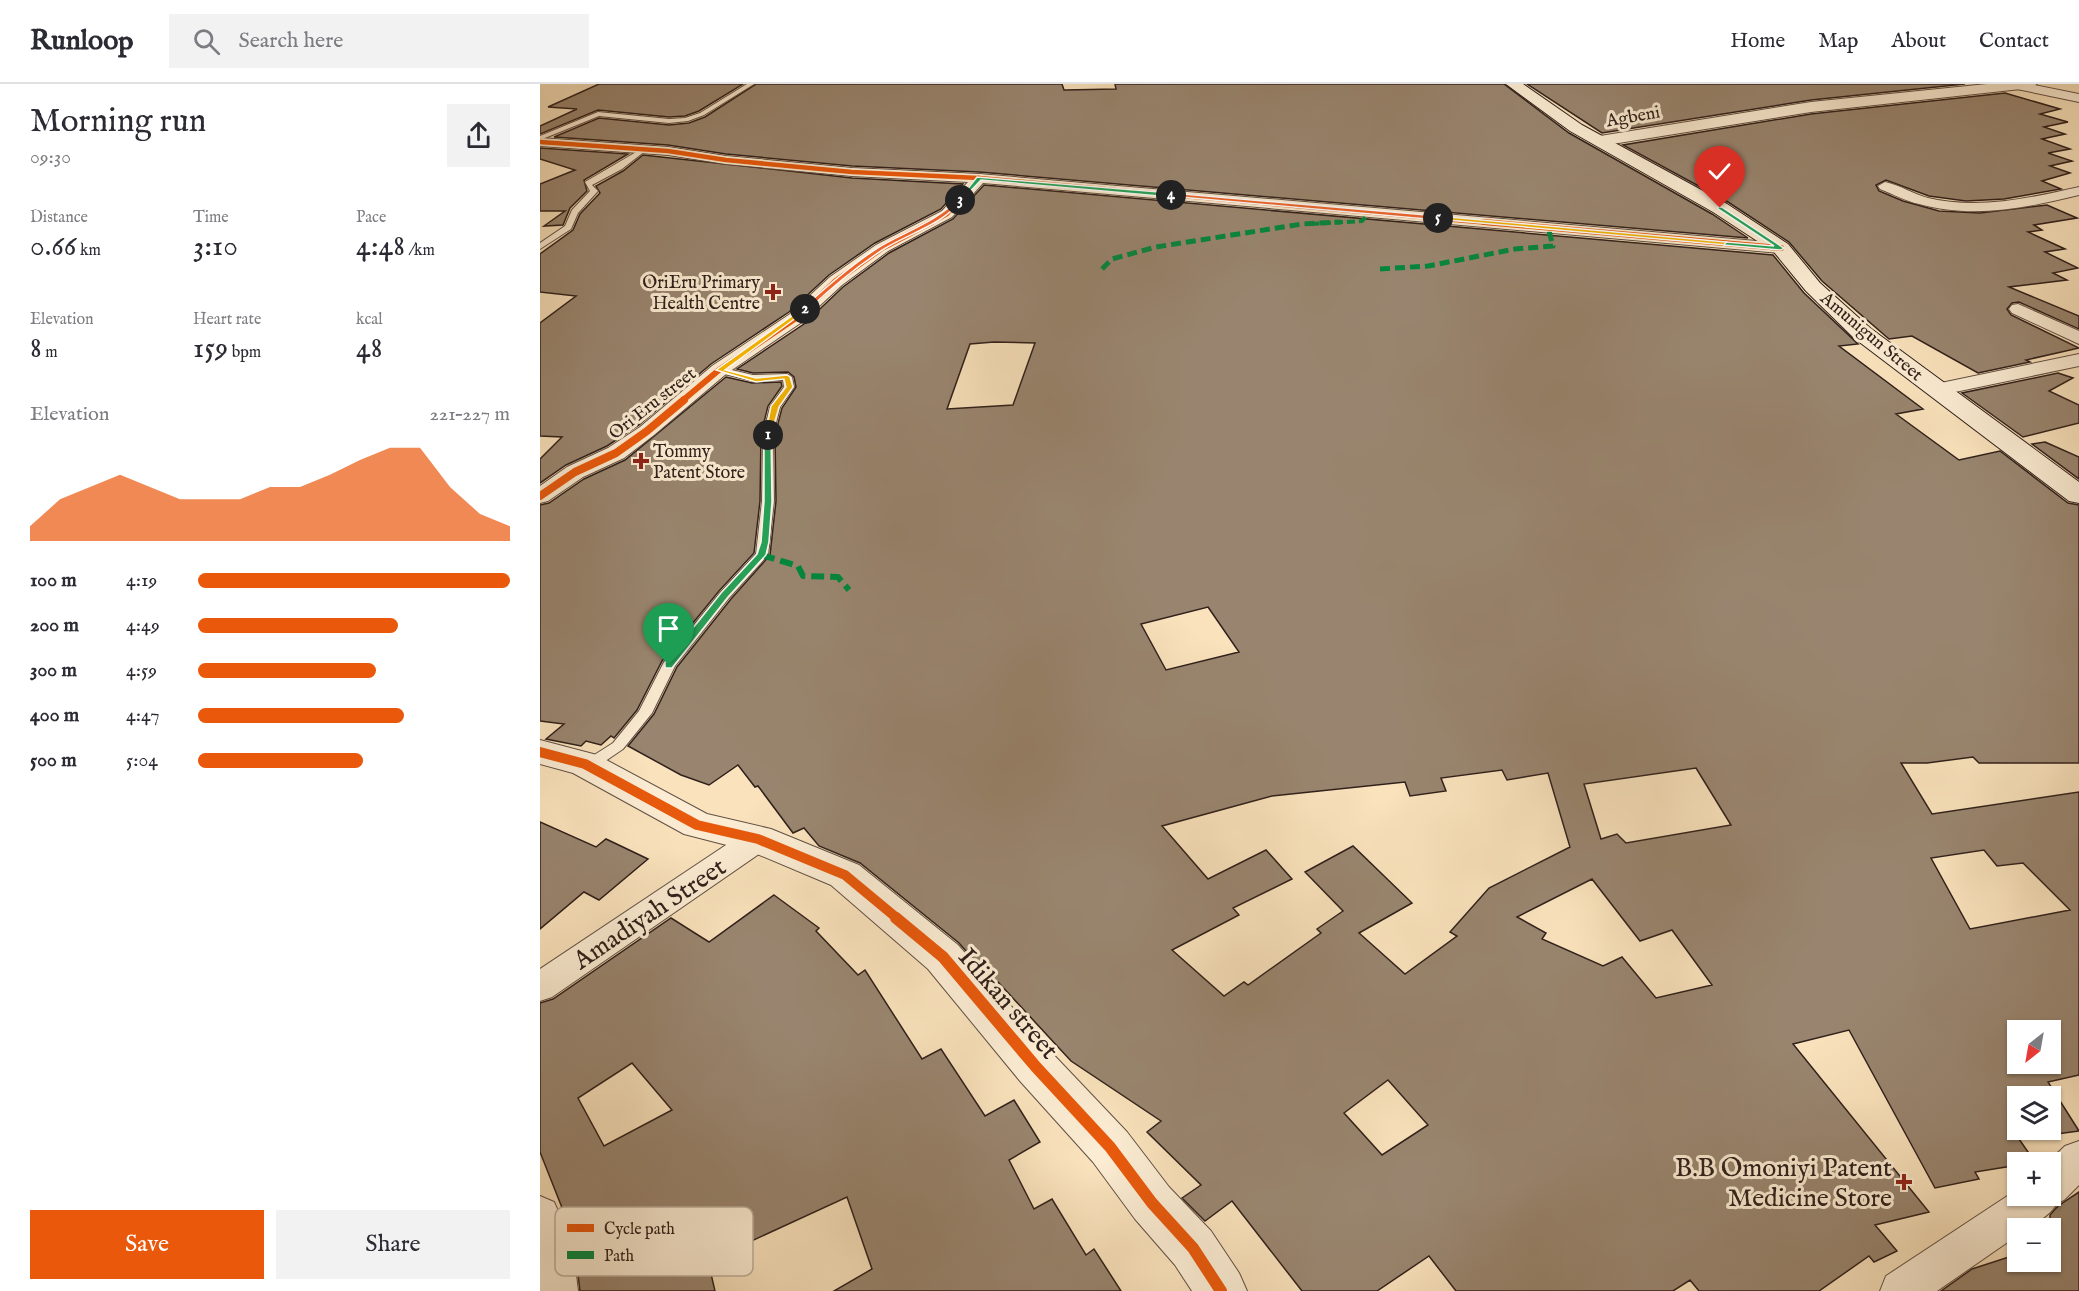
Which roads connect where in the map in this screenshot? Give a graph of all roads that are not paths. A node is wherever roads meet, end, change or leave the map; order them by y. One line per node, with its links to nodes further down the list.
1 (751, 84): 5 (lane)
2 (1513, 84): 6 (street, Amunigun Street)
3 (2023, 84): 4 (street); 6 (street, Agbeni)
4 (2079, 98)
5 (540, 140): 7 (street)
6 (1600, 141): 12 (street, Amunigun Street)
7 (643, 150): 8 (street); 11 (lane)
8 (979, 178): 12 (street); 16 (street, Ori Eru street)
9 (1885, 186): 10 (street)
10 (2079, 191)
11 (540, 247)
12 (1781, 248): 17 (street, Amunigun Street)
13 (2018, 309): 14 (street)
14 (2079, 338)
15 (2079, 360): 17 (street)
16 (720, 370): 19 (street, Ori Eru street); 21 (lane)
17 (1936, 390): 18 (street, Amunigun Street)
18 (2079, 495)
19 (540, 496)
20 (540, 752): 21 (street, Idikan street)
21 (585, 764): 22 (street, Idikan street)
22 (758, 839): 23 (street, Amadiyah Street); 31 (street, Idikan street)
23 (540, 987)
24 (2079, 1159): 25 (street)
25 (2061, 1176)
26 (2025, 1206): 32 (street)
27 (540, 1215): 28 (street)
28 (555, 1275)
29 (555, 1276): 30 (street)
30 (557, 1291)
31 (1221, 1291)
32 (1901, 1291)

